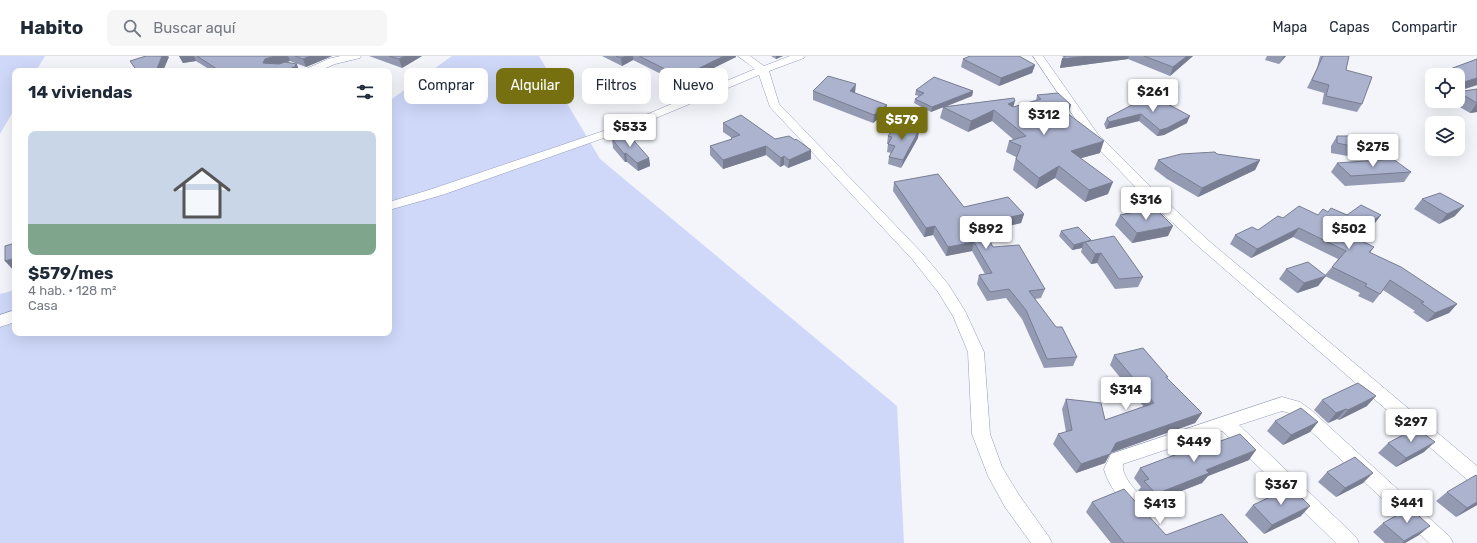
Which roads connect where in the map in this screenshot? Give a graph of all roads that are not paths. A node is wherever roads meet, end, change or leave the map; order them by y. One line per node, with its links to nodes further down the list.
1 (356, 56): 5 (street)
2 (743, 56): 6 (street)
3 (800, 56): 6 (street)
4 (1038, 56): 11 (street)
5 (317, 68)
6 (763, 70): 7 (street); 13 (street)
7 (392, 205)
8 (12, 317): 9 (street)
9 (0, 320)
10 (1226, 424): 12 (street); 14 (street); 15 (street)
11 (1477, 477)
12 (1151, 520)
13 (1042, 543)
14 (1349, 543)
15 (1443, 543)

